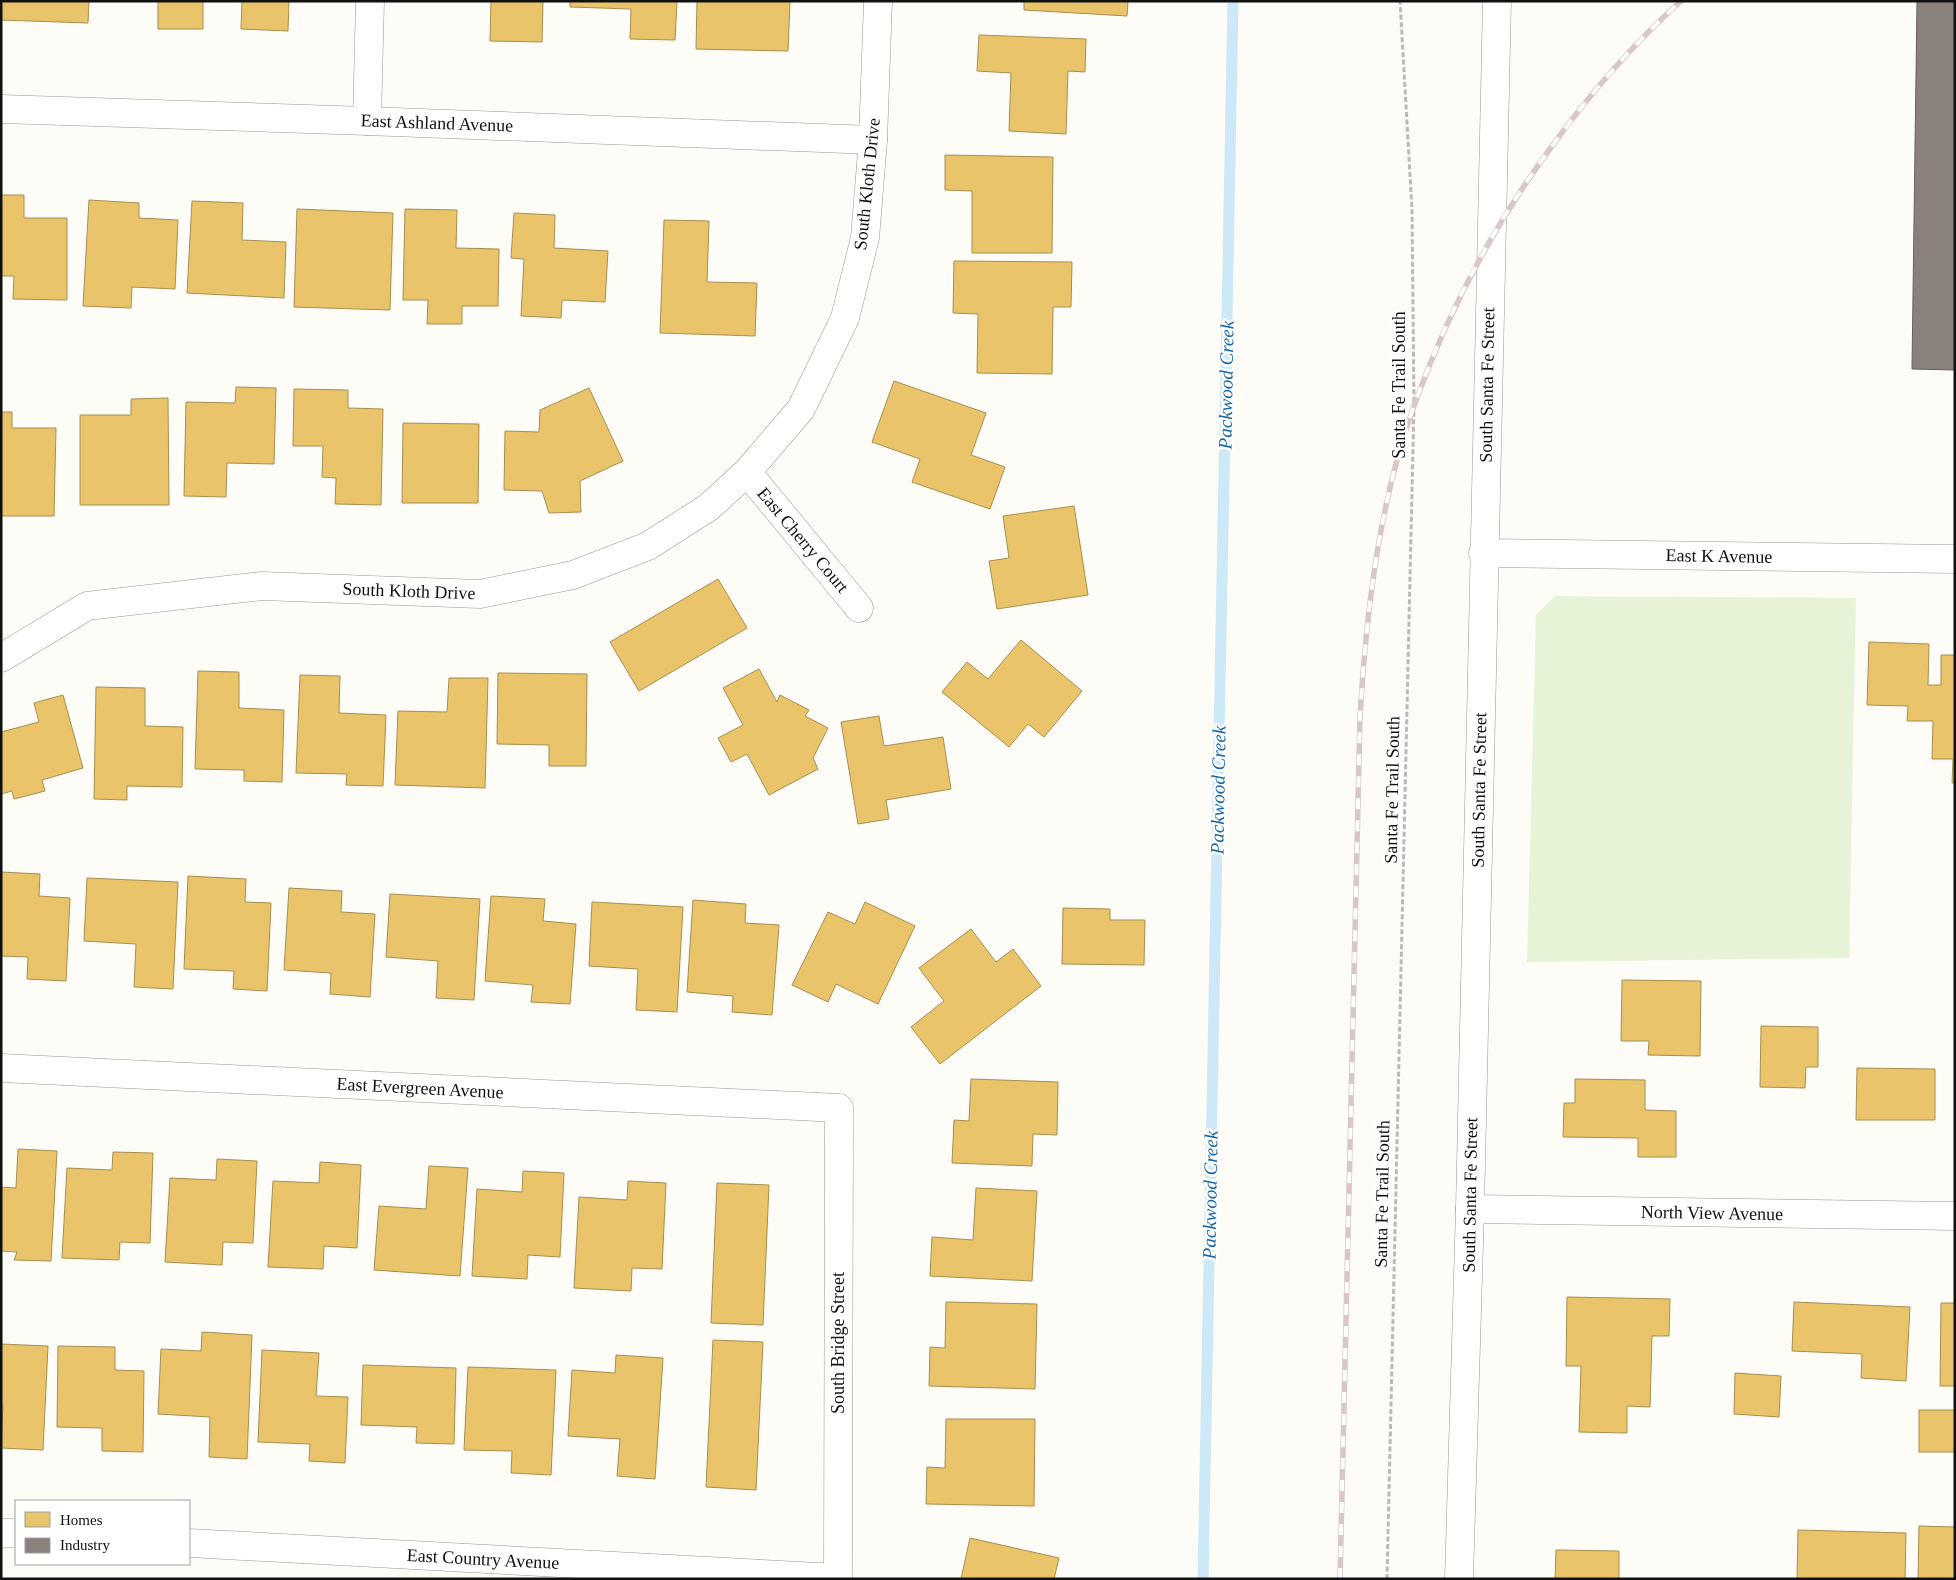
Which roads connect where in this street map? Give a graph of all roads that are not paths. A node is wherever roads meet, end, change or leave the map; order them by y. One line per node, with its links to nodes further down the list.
1 (370, 1): 5 (street)
2 (878, 1): 6 (street, South Kloth Drive)
3 (1497, 1): 8 (street, South Santa Fe Street)
4 (1, 109): 5 (street, East Ashland Avenue)
5 (367, 120): 6 (street, East Ashland Avenue)
6 (873, 140): 7 (street, South Kloth Drive)
7 (746, 472): 10 (street, East Cherry Court); 11 (street, South Kloth Drive)
8 (1483, 554): 9 (street, East K Avenue); 14 (street, South Santa Fe Street)
9 (1955, 559)
10 (859, 608)
11 (1, 658)
12 (1, 1068): 13 (street, East Evergreen Avenue)
13 (839, 1108): 19 (street, South Bridge Street)
14 (1470, 1209): 15 (street, North View Avenue); 20 (street, South Santa Fe Street)
15 (1955, 1216)
16 (1, 1533): 17 (street)
17 (15, 1534)
18 (190, 1543): 19 (street, East Country Avenue)
19 (838, 1578)
20 (1459, 1579)

